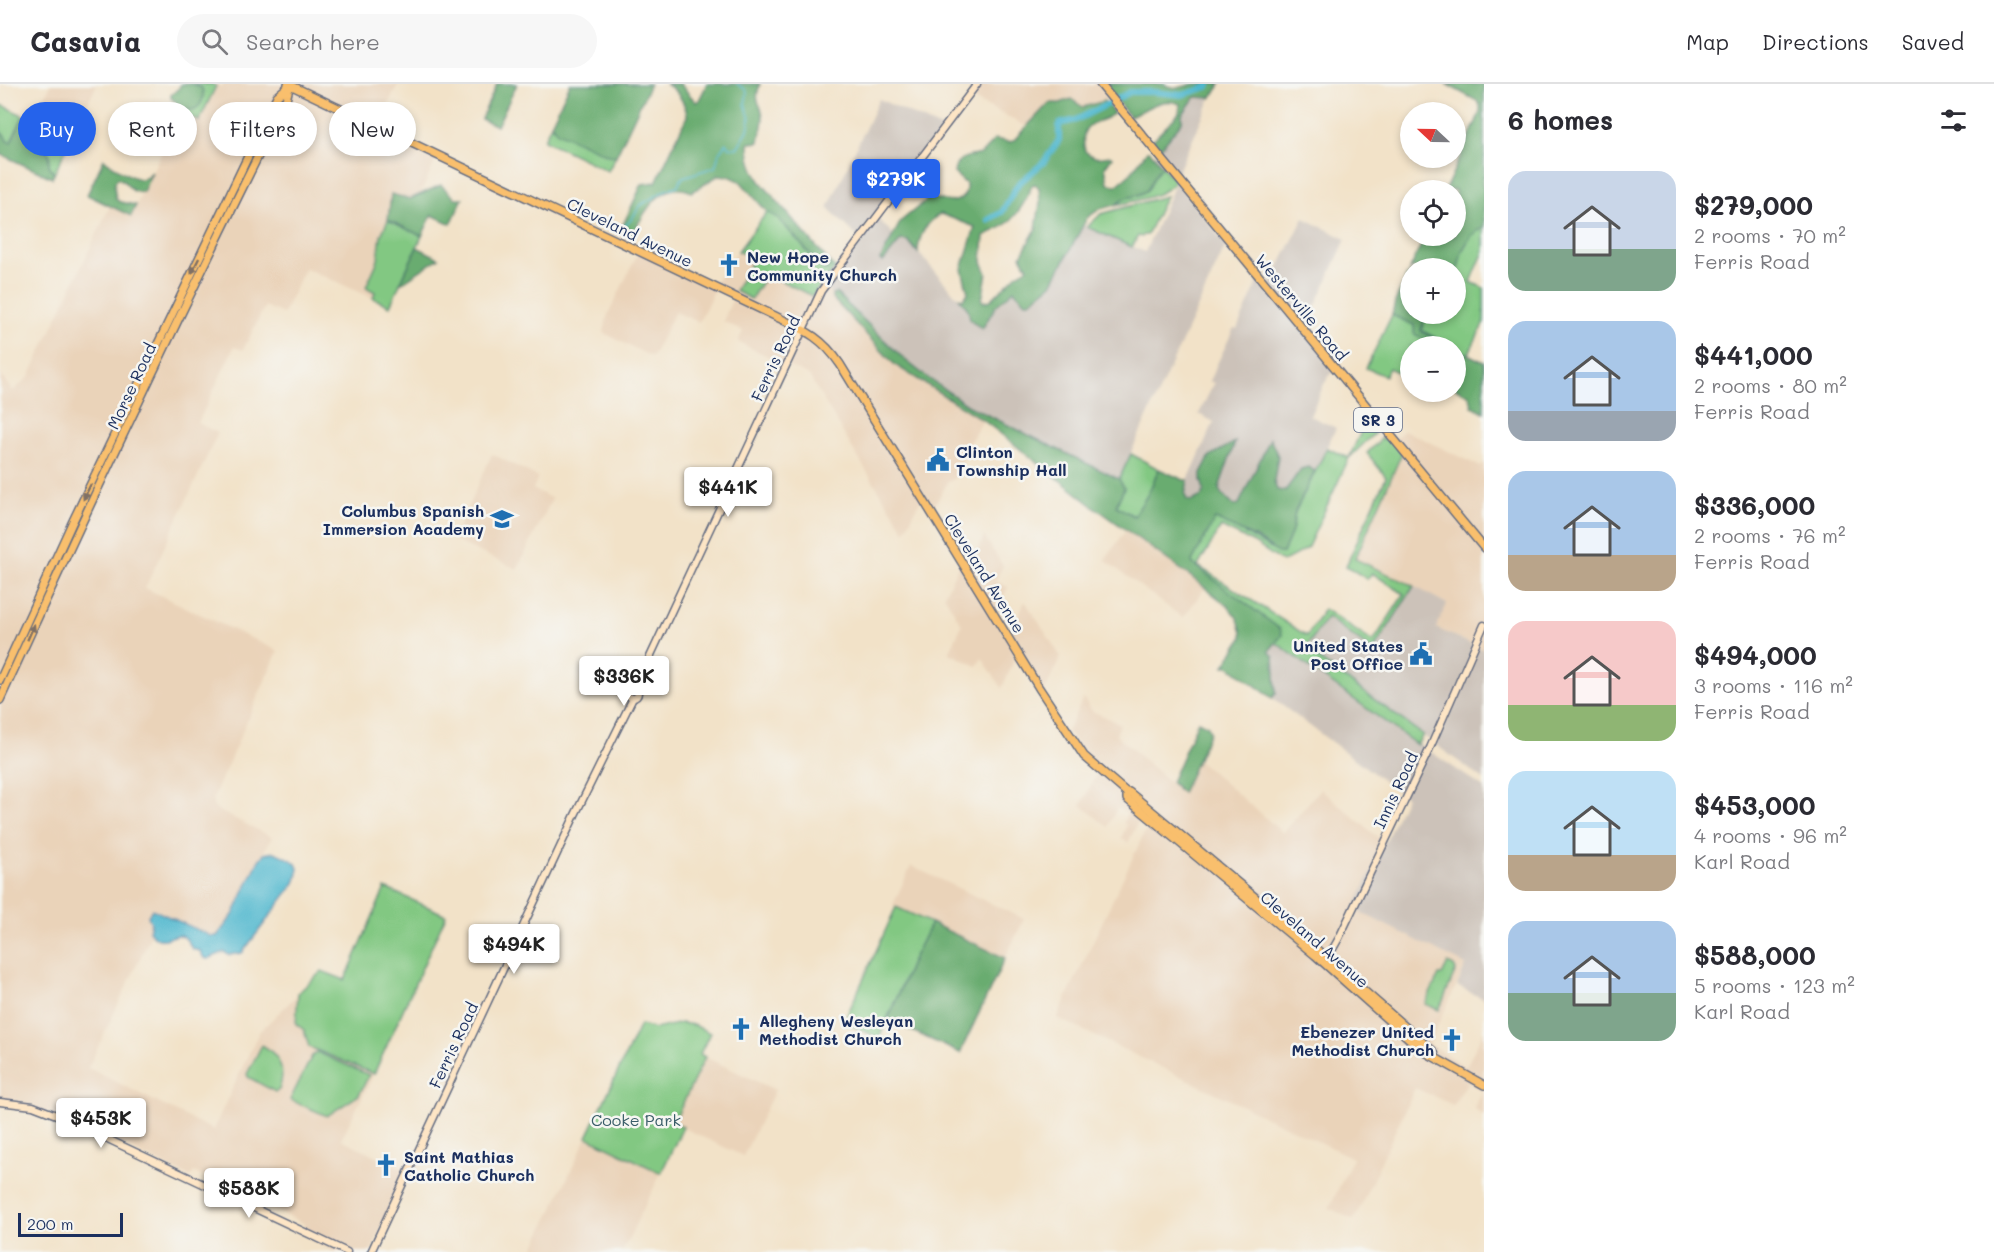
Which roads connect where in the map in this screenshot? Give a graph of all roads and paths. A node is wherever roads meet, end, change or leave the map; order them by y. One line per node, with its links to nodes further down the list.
1 (289, 84): 4 (main road, Morse Road); 6 (main road, Morse Road); 8 (main road, Cleveland Avenue)
2 (977, 84): 8 (main road, Ferris Road)
3 (1100, 84): 10 (main road, Westerville Road / SR 3)
4 (240, 173): 5 (main road, Morse Road); 6 (main road)
5 (221, 211): 7 (main road); 9 (main road, Morse Road, one-way to 9)
6 (228, 216): 7 (main road, Morse Road)
7 (213, 246): 11 (main road, Morse Road)
8 (803, 329): 15 (main road, Cleveland Avenue); 31 (main road, Ferris Road)
9 (60, 548): 11 (main road); 13 (main road, Morse Road)
10 (1484, 548)
11 (51, 587): 14 (main road, Morse Road, one-way to 11)
12 (1484, 625): 22 (main road, Innis Road)
13 (0, 680)
14 (0, 700)
15 (1126, 793): 16 (main road, Cleveland Avenue); 17 (main road, Cleveland Avenue)
16 (1138, 808): 17 (main road); 18 (main road, Cleveland Avenue)
17 (1150, 810): 19 (main road, Cleveland Avenue)
18 (1215, 871): 19 (main road); 20 (main road, Cleveland Avenue)
19 (1230, 877): 21 (main road, Cleveland Avenue)
20 (1259, 909): 21 (main road); 22 (main road, Cleveland Avenue)
21 (1275, 914): 22 (main road, Cleveland Avenue)
22 (1326, 962): 23 (main road, Cleveland Avenue); 24 (main road, Cleveland Avenue)
23 (1364, 999): 24 (main road); 25 (main road, Cleveland Avenue)
24 (1379, 1004): 26 (main road, Cleveland Avenue)
25 (1396, 1026): 26 (main road); 27 (main road, Cleveland Avenue)
26 (1406, 1028): 27 (main road, Cleveland Avenue)
27 (1435, 1056): 28 (main road, Cleveland Avenue)
28 (1484, 1085)
29 (0, 1102): 30 (main road)
30 (347, 1252)
31 (371, 1252)

